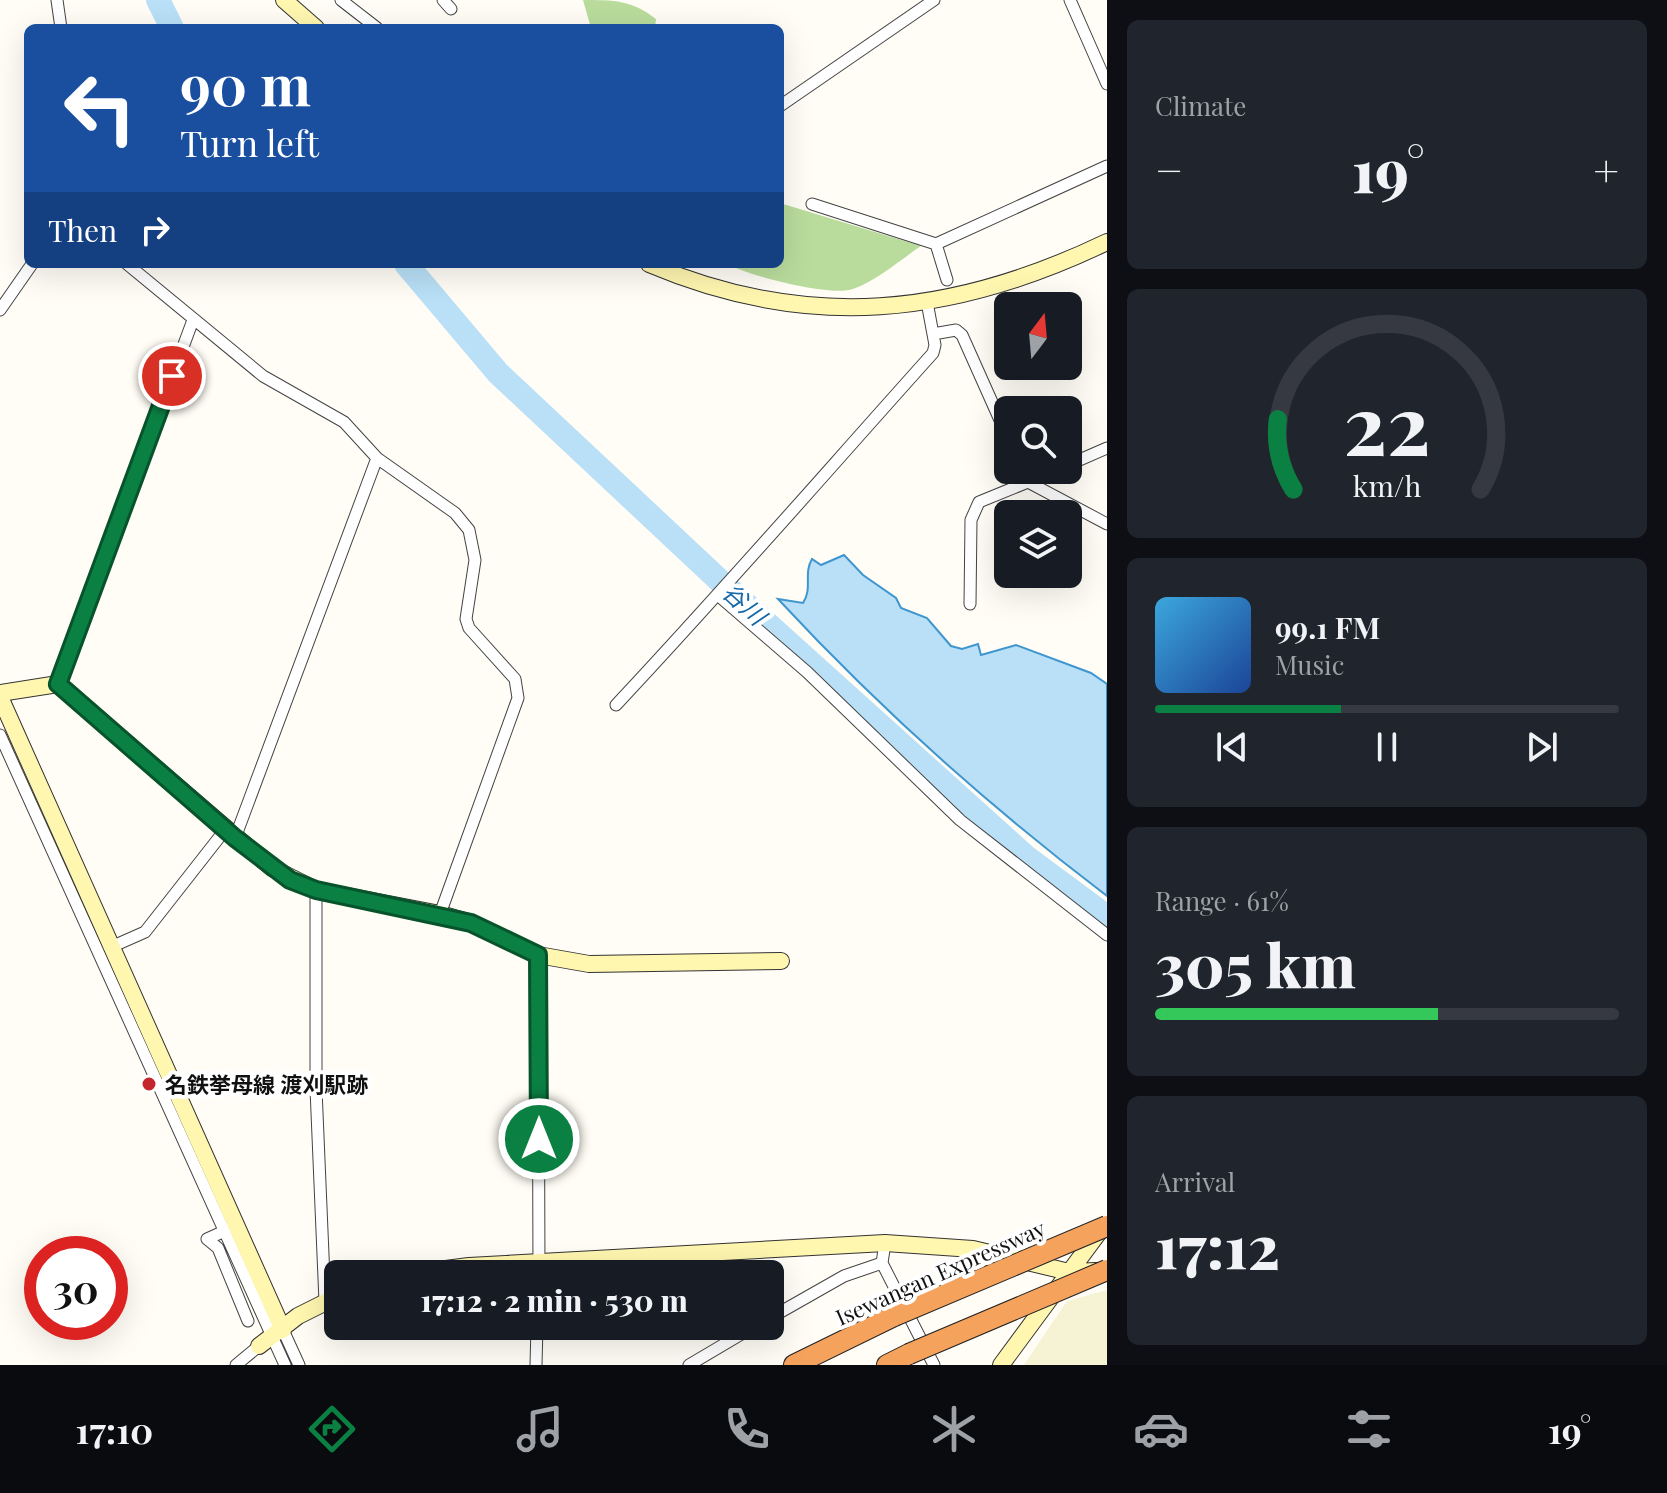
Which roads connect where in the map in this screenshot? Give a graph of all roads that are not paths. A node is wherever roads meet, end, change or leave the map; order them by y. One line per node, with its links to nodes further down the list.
1 (57, 0): 6 (street)
2 (284, 0): 7 (street)
3 (341, 0): 8 (street)
4 (934, 0): 10 (street)
5 (1070, 0): 9 (street)
6 (60, 24)
7 (311, 24)
8 (372, 24)
9 (1107, 84)
10 (784, 103)
11 (1107, 166): 14 (street)
12 (812, 204): 14 (street)
13 (1107, 242): 19 (street)
14 (936, 244): 18 (street)
15 (29, 268): 20 (street)
16 (132, 268): 21 (street)
17 (660, 268): 19 (street)
18 (947, 280)
19 (927, 302): 22 (street)
20 (0, 310)
21 (193, 320): 25 (street); 32 (street)
22 (933, 334): 23 (street); 30 (street)
23 (994, 407)
24 (1107, 448): 26 (street)
25 (377, 458): 36 (street); 38 (street)
26 (1082, 459)
27 (1023, 484): 31 (street)
28 (1032, 484): 29 (street)
29 (1107, 524)
30 (720, 594): 34 (street); 39 (street)
31 (970, 604)
32 (58, 684): 33 (street); 36 (street)
33 (0, 695): 40 (street)
34 (616, 705)
35 (0, 735): 44 (street)
36 (230, 834): 37 (street); 40 (street)
37 (316, 890): 38 (street); 46 (street)
38 (440, 914): 41 (street)
39 (1107, 935)
40 (111, 947): 44 (street)
41 (538, 955): 42 (street); 47 (street)
42 (781, 961)
43 (1107, 1224): 51 (street); 64 (highway, Isewangan Expressway, bridge)
44 (230, 1228): 54 (street); 55 (street)
45 (885, 1243): 48 (street); 49 (street); 51 (street)
46 (328, 1260)
47 (540, 1260)
48 (650, 1260)
49 (882, 1263): 53 (street); 65 (street)
50 (1107, 1270): 51 (street); 58 (highway, bridge)
51 (1069, 1272): 66 (street)
52 (324, 1303): 55 (street)
53 (784, 1310)
54 (248, 1321)
55 (272, 1338): 59 (street); 60 (street); 61 (street)
56 (537, 1340): 62 (street)
57 (731, 1340): 63 (street)
58 (896, 1361)
59 (236, 1365)
60 (285, 1365)
61 (299, 1365)
62 (536, 1365)
63 (689, 1365)
64 (794, 1365)
65 (934, 1365)
66 (1001, 1365)

